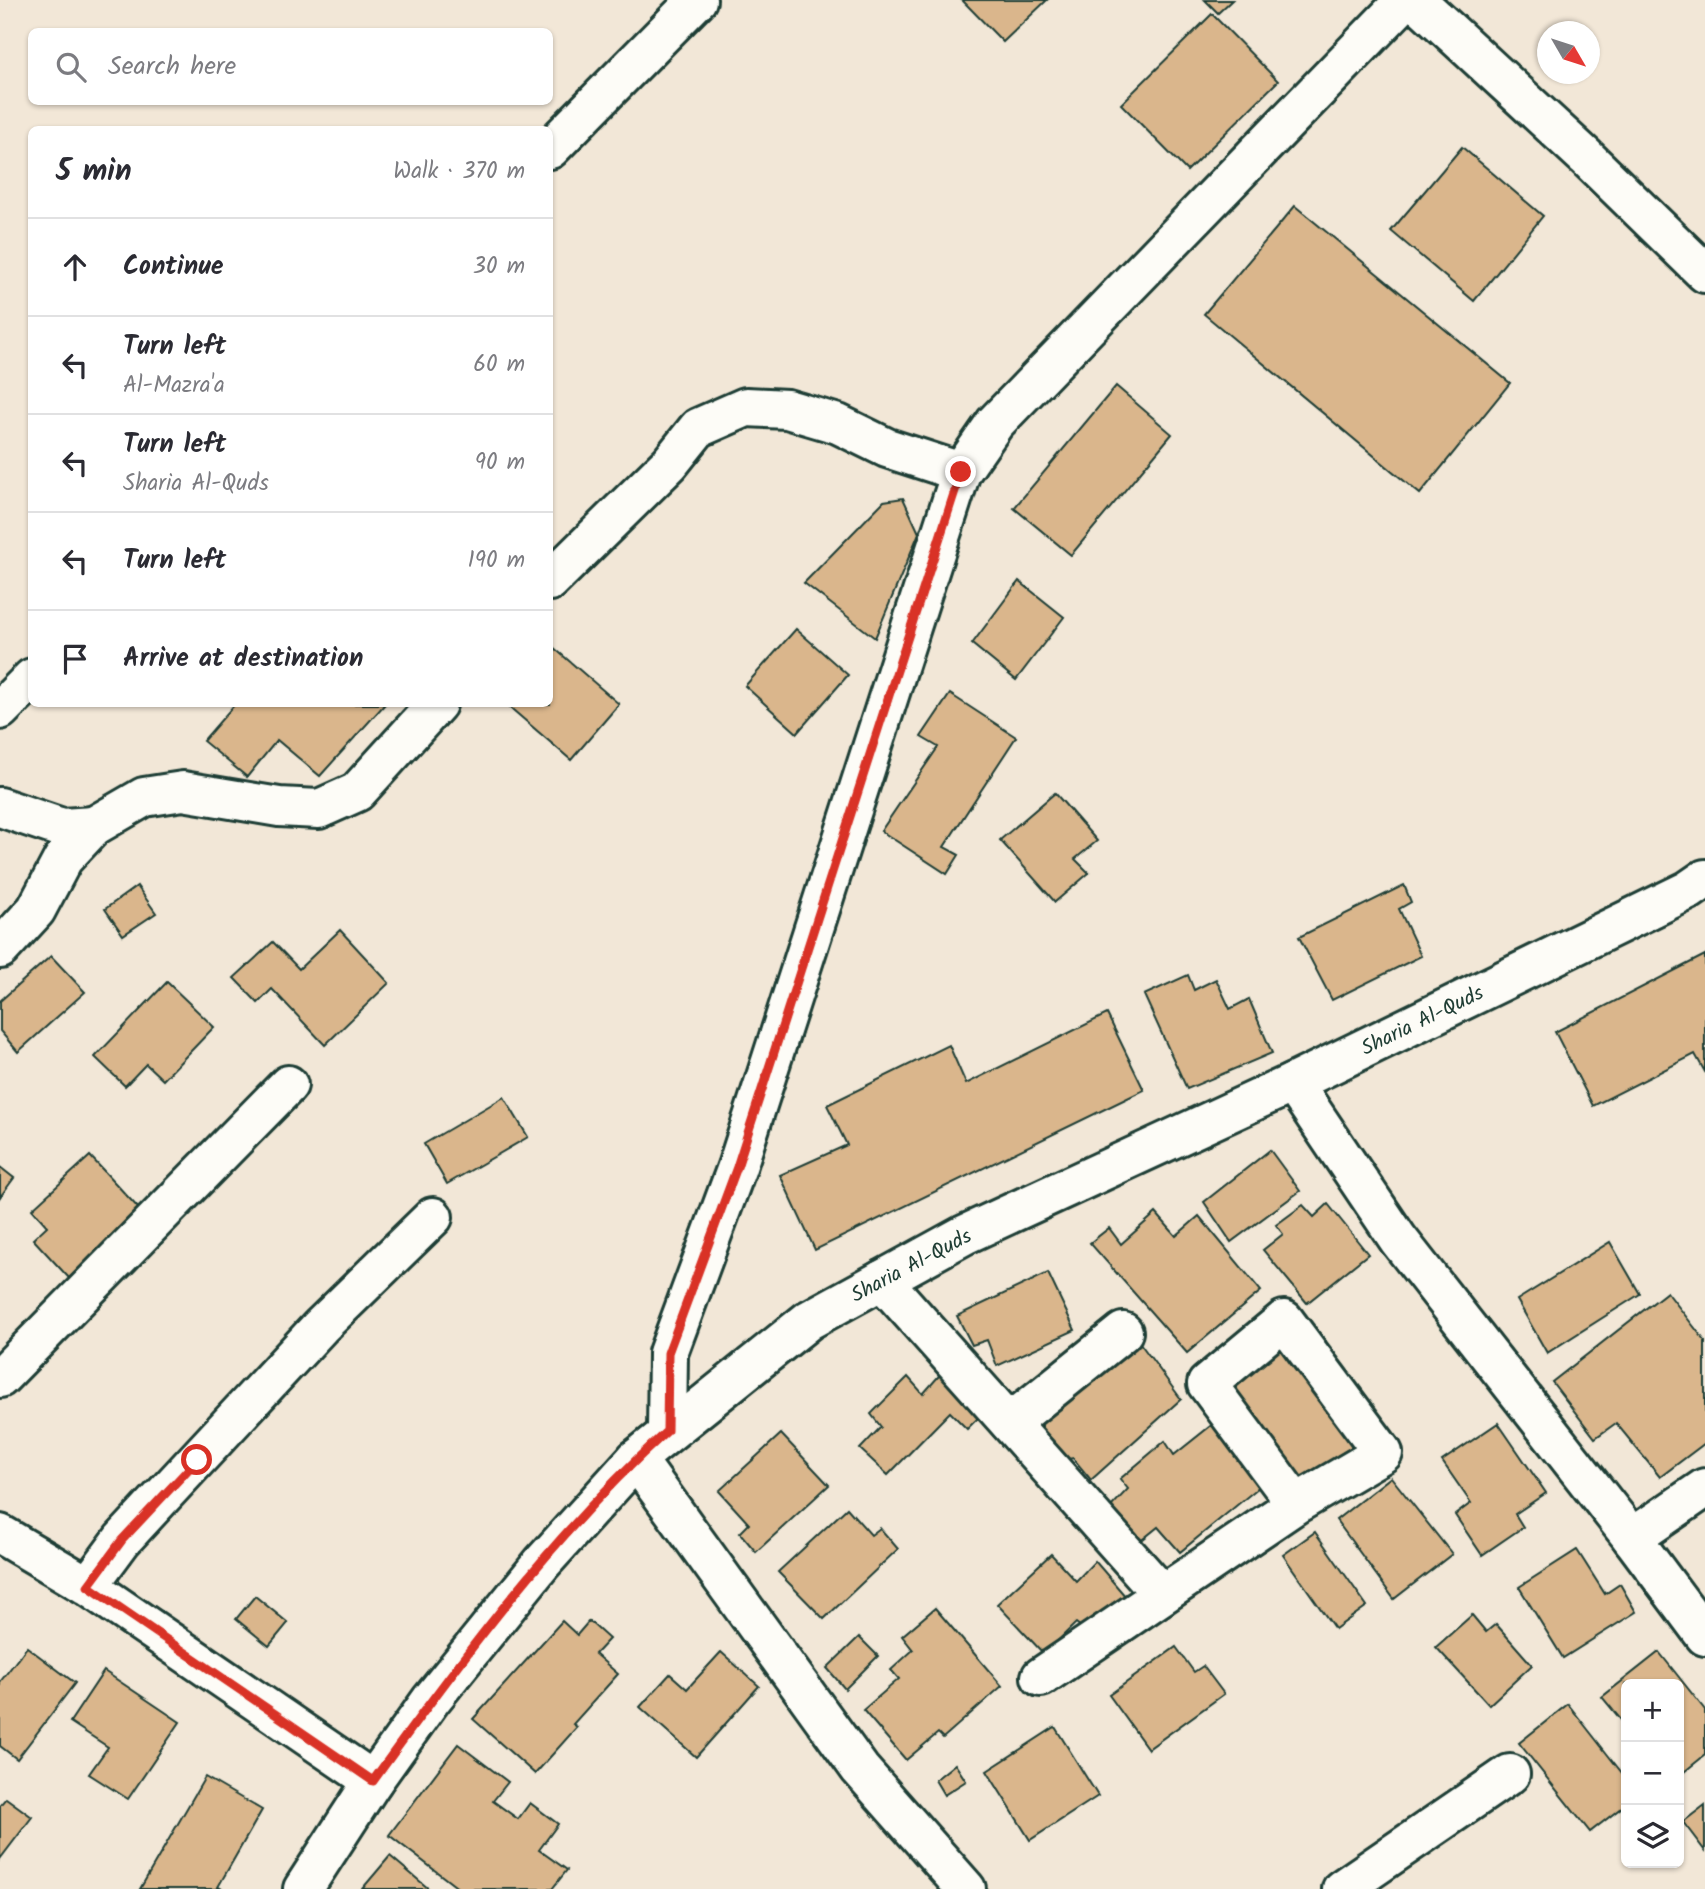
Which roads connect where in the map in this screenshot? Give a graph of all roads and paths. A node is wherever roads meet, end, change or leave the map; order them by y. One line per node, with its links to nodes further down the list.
1 (697, 0): 4 (street)
2 (1405, 0): 6 (street)
3 (1416, 0): 5 (street)
4 (553, 146)
5 (1705, 273)
6 (961, 472): 7 (street); 22 (street)
7 (553, 578)
8 (28, 682): 10 (street)
9 (435, 707): 12 (street)
10 (0, 710)
11 (0, 807): 12 (street)
12 (94, 826): 14 (street)
13 (1705, 880): 15 (street, Sharia Al-Quds)
14 (0, 949)
15 (1293, 1083): 18 (street, Sharia Al-Quds); 27 (street)
16 (288, 1085): 20 (street)
17 (433, 1217): 28 (street)
18 (883, 1280): 21 (street); 22 (street, Sharia Al-Quds)
19 (1123, 1332): 21 (street)
20 (0, 1378)
21 (1010, 1423): 29 (street)
22 (667, 1431): 23 (street, Sharia Al-Quds)
23 (636, 1459): 33 (street, Sharia Al-Quds); 35 (street)
24 (1705, 1488): 27 (street)
25 (1296, 1504): 25 (street); 29 (street)
26 (0, 1534): 28 (street)
27 (1632, 1538): 30 (street)
28 (88, 1586): 33 (street)
29 (1161, 1594): 31 (street)
30 (1705, 1636)
31 (1041, 1677)
32 (1510, 1774): 36 (street)
33 (373, 1781): 34 (street, Sharia Al-Quds)
34 (303, 1889)
35 (965, 1889)
36 (1342, 1889)

